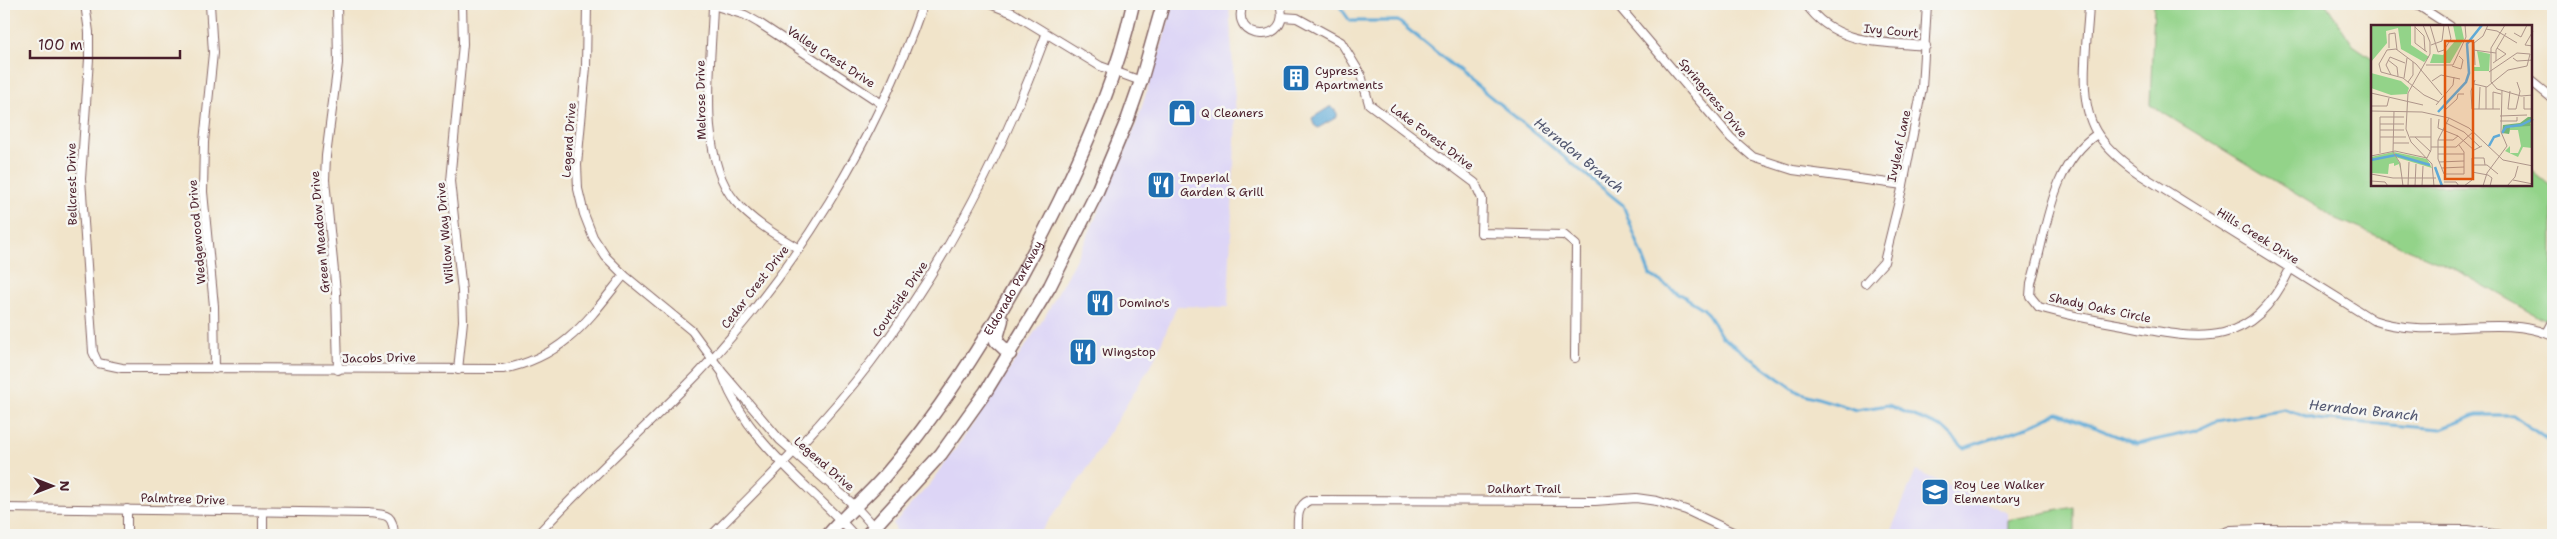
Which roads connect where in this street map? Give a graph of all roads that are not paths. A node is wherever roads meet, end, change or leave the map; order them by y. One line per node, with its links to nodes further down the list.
1 (85, 4): 39 (street, Bellcrest Drive)
2 (210, 4): 40 (street, Wedgewood Drive)
3 (337, 4): 41 (street, Green Meadow Drive)
4 (462, 4): 42 (street, Willow Way Drive)
5 (587, 4): 31 (street, Legend Drive)
6 (713, 4): 26 (street, Valley Crest Drive); 29 (street, Melrose Drive)
7 (923, 4): 26 (street, Cedar Crest Drive)
8 (990, 4): 20 (street)
9 (1133, 4): 22 (main road, Eldorado Parkway)
10 (1163, 4): 23 (main road)
11 (1243, 4): 18 (street)
12 (1280, 4): 18 (street)
13 (1617, 4): 28 (street, Springcress Drive)
14 (1806, 4): 21 (street, Ivy Court)
15 (1927, 4): 21 (street, Ivyleaf Lane)
16 (2089, 4): 27 (street, Hills Creek Drive)
17 (2416, 4): 19 (street)
18 (1282, 17): 38 (street, Lake Forest Drive)
19 (2448, 25)
20 (1046, 34): 22 (street); 44 (street, Courtside Drive)
21 (1926, 46): 28 (street, Ivyleaf Lane)
22 (1115, 71): 23 (street); 32 (main road, Eldorado Parkway)
23 (1141, 81): 36 (main road)
24 (2532, 82): 25 (street)
25 (2553, 99)
26 (882, 104): 29 (street, Cedar Crest Drive)
27 (2097, 134): 30 (street, Hills Creek Drive); 30 (street, Shady Oaks Circle)
28 (1903, 185): 33 (street, Ivyleaf Lane)
29 (799, 249): 37 (street, Cedar Crest Drive)
30 (2290, 269): 35 (street, Hills Creek Drive)
31 (624, 275): 37 (street, Legend Drive); 42 (street, Jacobs Drive)
32 (1022, 275): 36 (main road); 46 (main road, Eldorado Parkway)
33 (1865, 283)
34 (2553, 322): 35 (street)
35 (2550, 335)
36 (1010, 354): 51 (main road)
37 (711, 358): 43 (street, Legend Drive); 56 (street, Cedar Crest Drive)
38 (1575, 358)
39 (98, 363): 40 (street, Jacobs Drive)
40 (215, 369): 41 (street, Jacobs Drive)
41 (338, 370): 42 (street, Jacobs Drive)
42 (458, 370)
43 (722, 372): 44 (street, Legend Drive); 45 (street, Legend Drive)
44 (794, 452): 45 (street, Courtside Drive); 46 (street, Legend Drive)
45 (782, 465): 50 (street, Legend Drive); 57 (street, Courtside Drive)
46 (854, 506): 50 (main road, Eldorado Parkway); 51 (street, Legend Drive)
47 (4, 508): 48 (street, Palmtree Drive)
48 (127, 509): 49 (street, Palmtree Drive); 53 (street)
49 (263, 512): 54 (street); 55 (street, Palmtree Drive)
50 (841, 520): 58 (main road, Eldorado Parkway); 59 (street, Legend Drive)
51 (870, 531)
52 (2391, 533): 62 (street); 63 (street)
53 (127, 535)
54 (263, 535)
55 (394, 535)
56 (537, 535)
57 (712, 535)
58 (828, 535)
59 (854, 535)
60 (1298, 535): 61 (street, Dalhart Trail)
61 (1738, 535)
62 (2217, 535)
63 (2501, 535)

